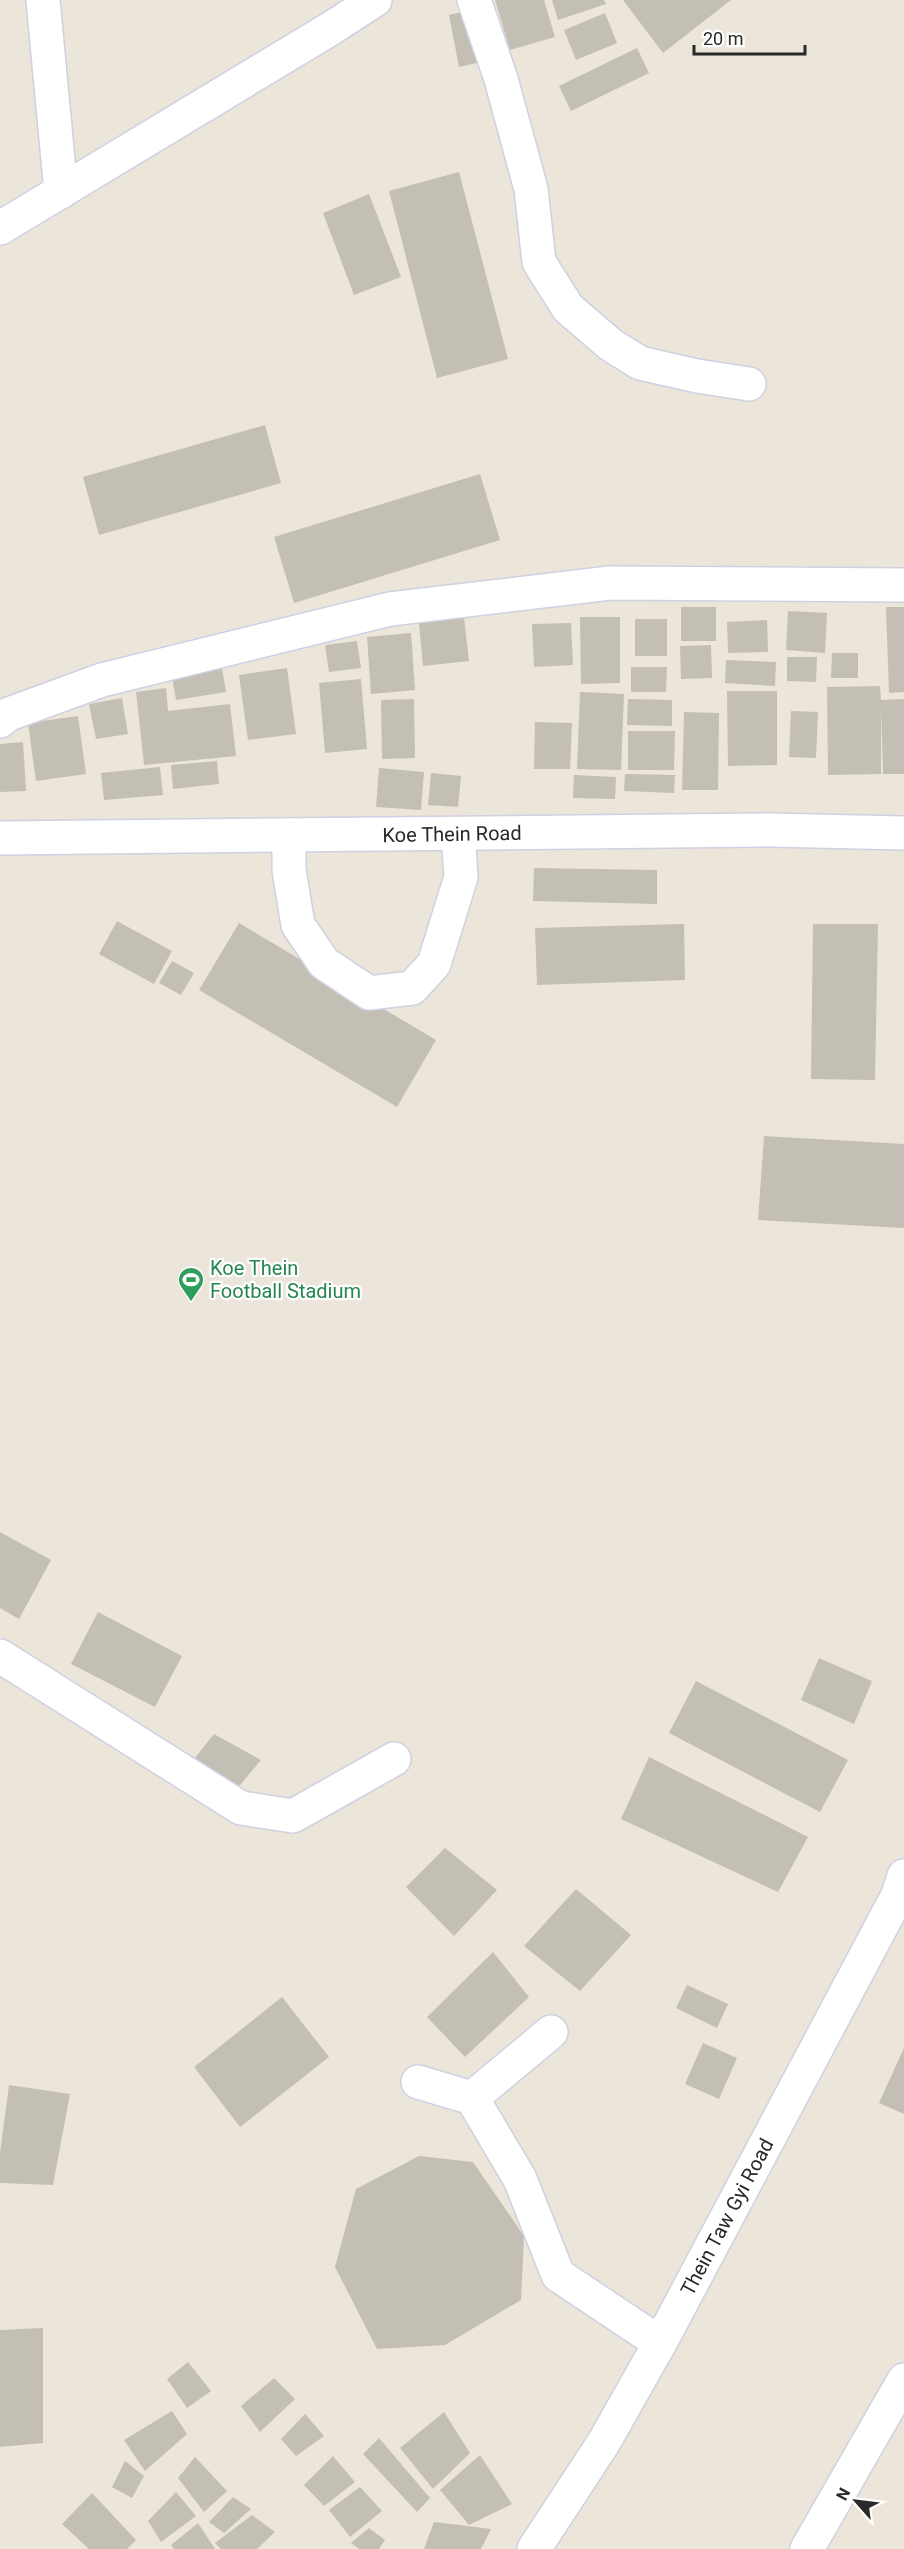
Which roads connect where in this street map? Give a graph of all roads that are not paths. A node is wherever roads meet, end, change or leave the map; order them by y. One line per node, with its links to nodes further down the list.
1 (43, 0): 4 (street)
2 (375, 0): 4 (street)
3 (474, 0): 6 (street)
4 (61, 192): 5 (street)
5 (0, 228)
6 (749, 384)
7 (904, 585): 8 (street)
8 (0, 721)
9 (904, 833): 10 (street, Koe Thein Road)
10 (458, 834): 11 (street, Koe Thein Road); 11 (street)
11 (289, 835): 12 (street, Koe Thein Road)
12 (0, 838)
13 (0, 1656): 14 (street)
14 (394, 1758)
15 (904, 1876): 19 (street, Thein Taw Gyi Road)
16 (551, 2032): 18 (street)
17 (418, 2082): 18 (street)
18 (472, 2098): 19 (street)
19 (660, 2343): 21 (street, Thein Taw Gyi Road)
20 (904, 2380): 22 (street)
21 (534, 2549)
22 (807, 2549)

